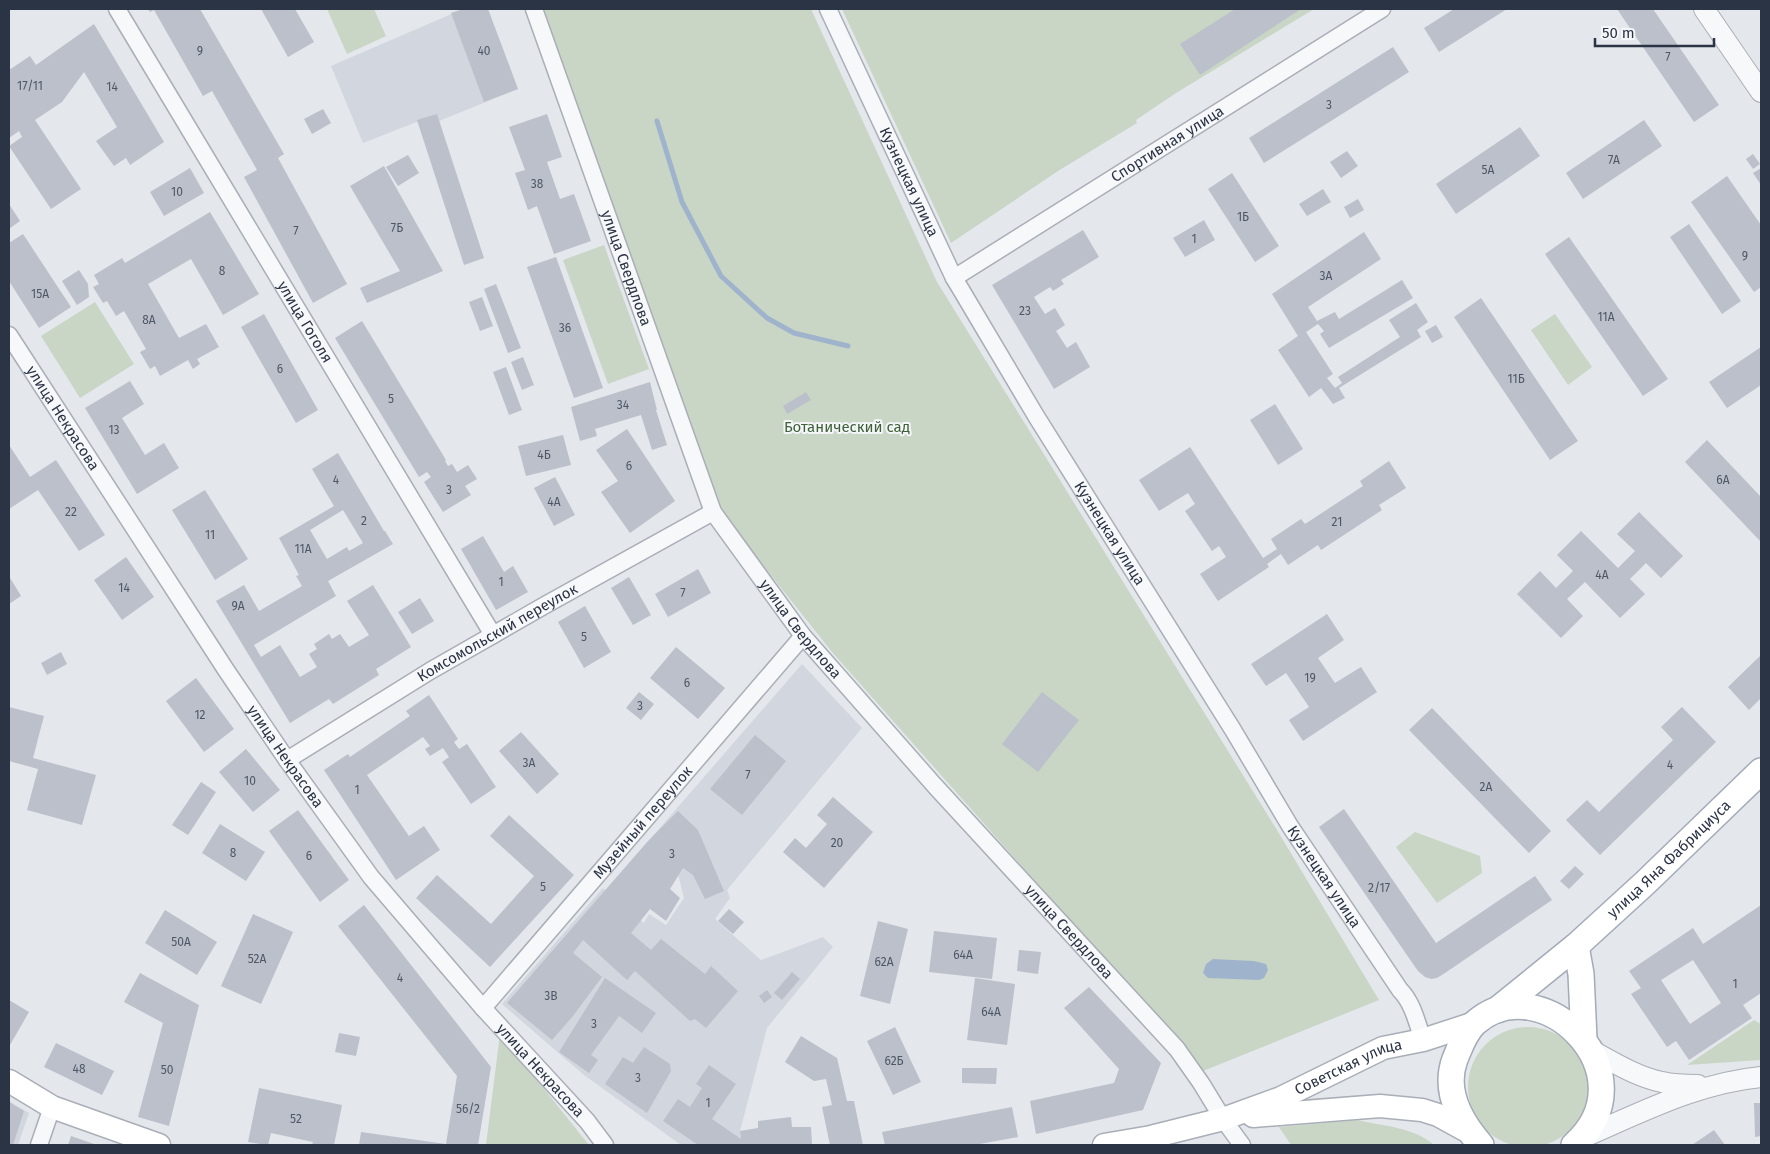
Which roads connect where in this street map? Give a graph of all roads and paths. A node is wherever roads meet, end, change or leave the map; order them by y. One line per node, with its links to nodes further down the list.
1 (117, 9): 10 (street, улица Гоголя)
2 (534, 9): 9 (street, улица Свердлова)
3 (828, 9): 7 (street, Кузнецкая улица)
4 (1382, 9): 7 (street, Спортивная улица)
5 (1704, 9): 6 (street)
6 (1761, 92)
7 (954, 278): 18 (street, Кузнецкая улица)
8 (9, 335): 12 (street, улица Некрасова)
9 (713, 512): 10 (street, Комсомольский переулок); 11 (street, улица Свердлова)
10 (493, 635): 12 (street, Комсомольский переулок)
11 (804, 636): 15 (street, Музейный переулок); 24 (street, улица Свердлова)
12 (287, 760): 15 (street, улица Некрасова)
13 (1761, 771): 14 (main road, улица Яна Фабрициуса)
14 (1576, 946): 16 (main road, улица Яна Фабрициуса); 19 (main road)
15 (483, 1008): 29 (street, улица Некрасова)
16 (1497, 1010): 17 (main road, улица Яна Фабрициуса); 19 (main road)
17 (1475, 1023): 18 (main road, Советская улица); 25 (main road)
18 (1423, 1040): 24 (main road, Советская улица)
19 (1587, 1044): 22 (street); 26 (main road)
20 (1761, 1077): 22 (street)
21 (9, 1081): 23 (main road)
22 (1710, 1086): 26 (street)
23 (52, 1107): 27 (street); 28 (main road)
24 (1222, 1119): 25 (main road, Советская улица); 30 (main road, Советская улица); 31 (street, улица Свердлова)
25 (1475, 1139)
26 (1576, 1144)
27 (39, 1145)
28 (160, 1145)
29 (606, 1145)
30 (1104, 1145)
31 (1242, 1145)

